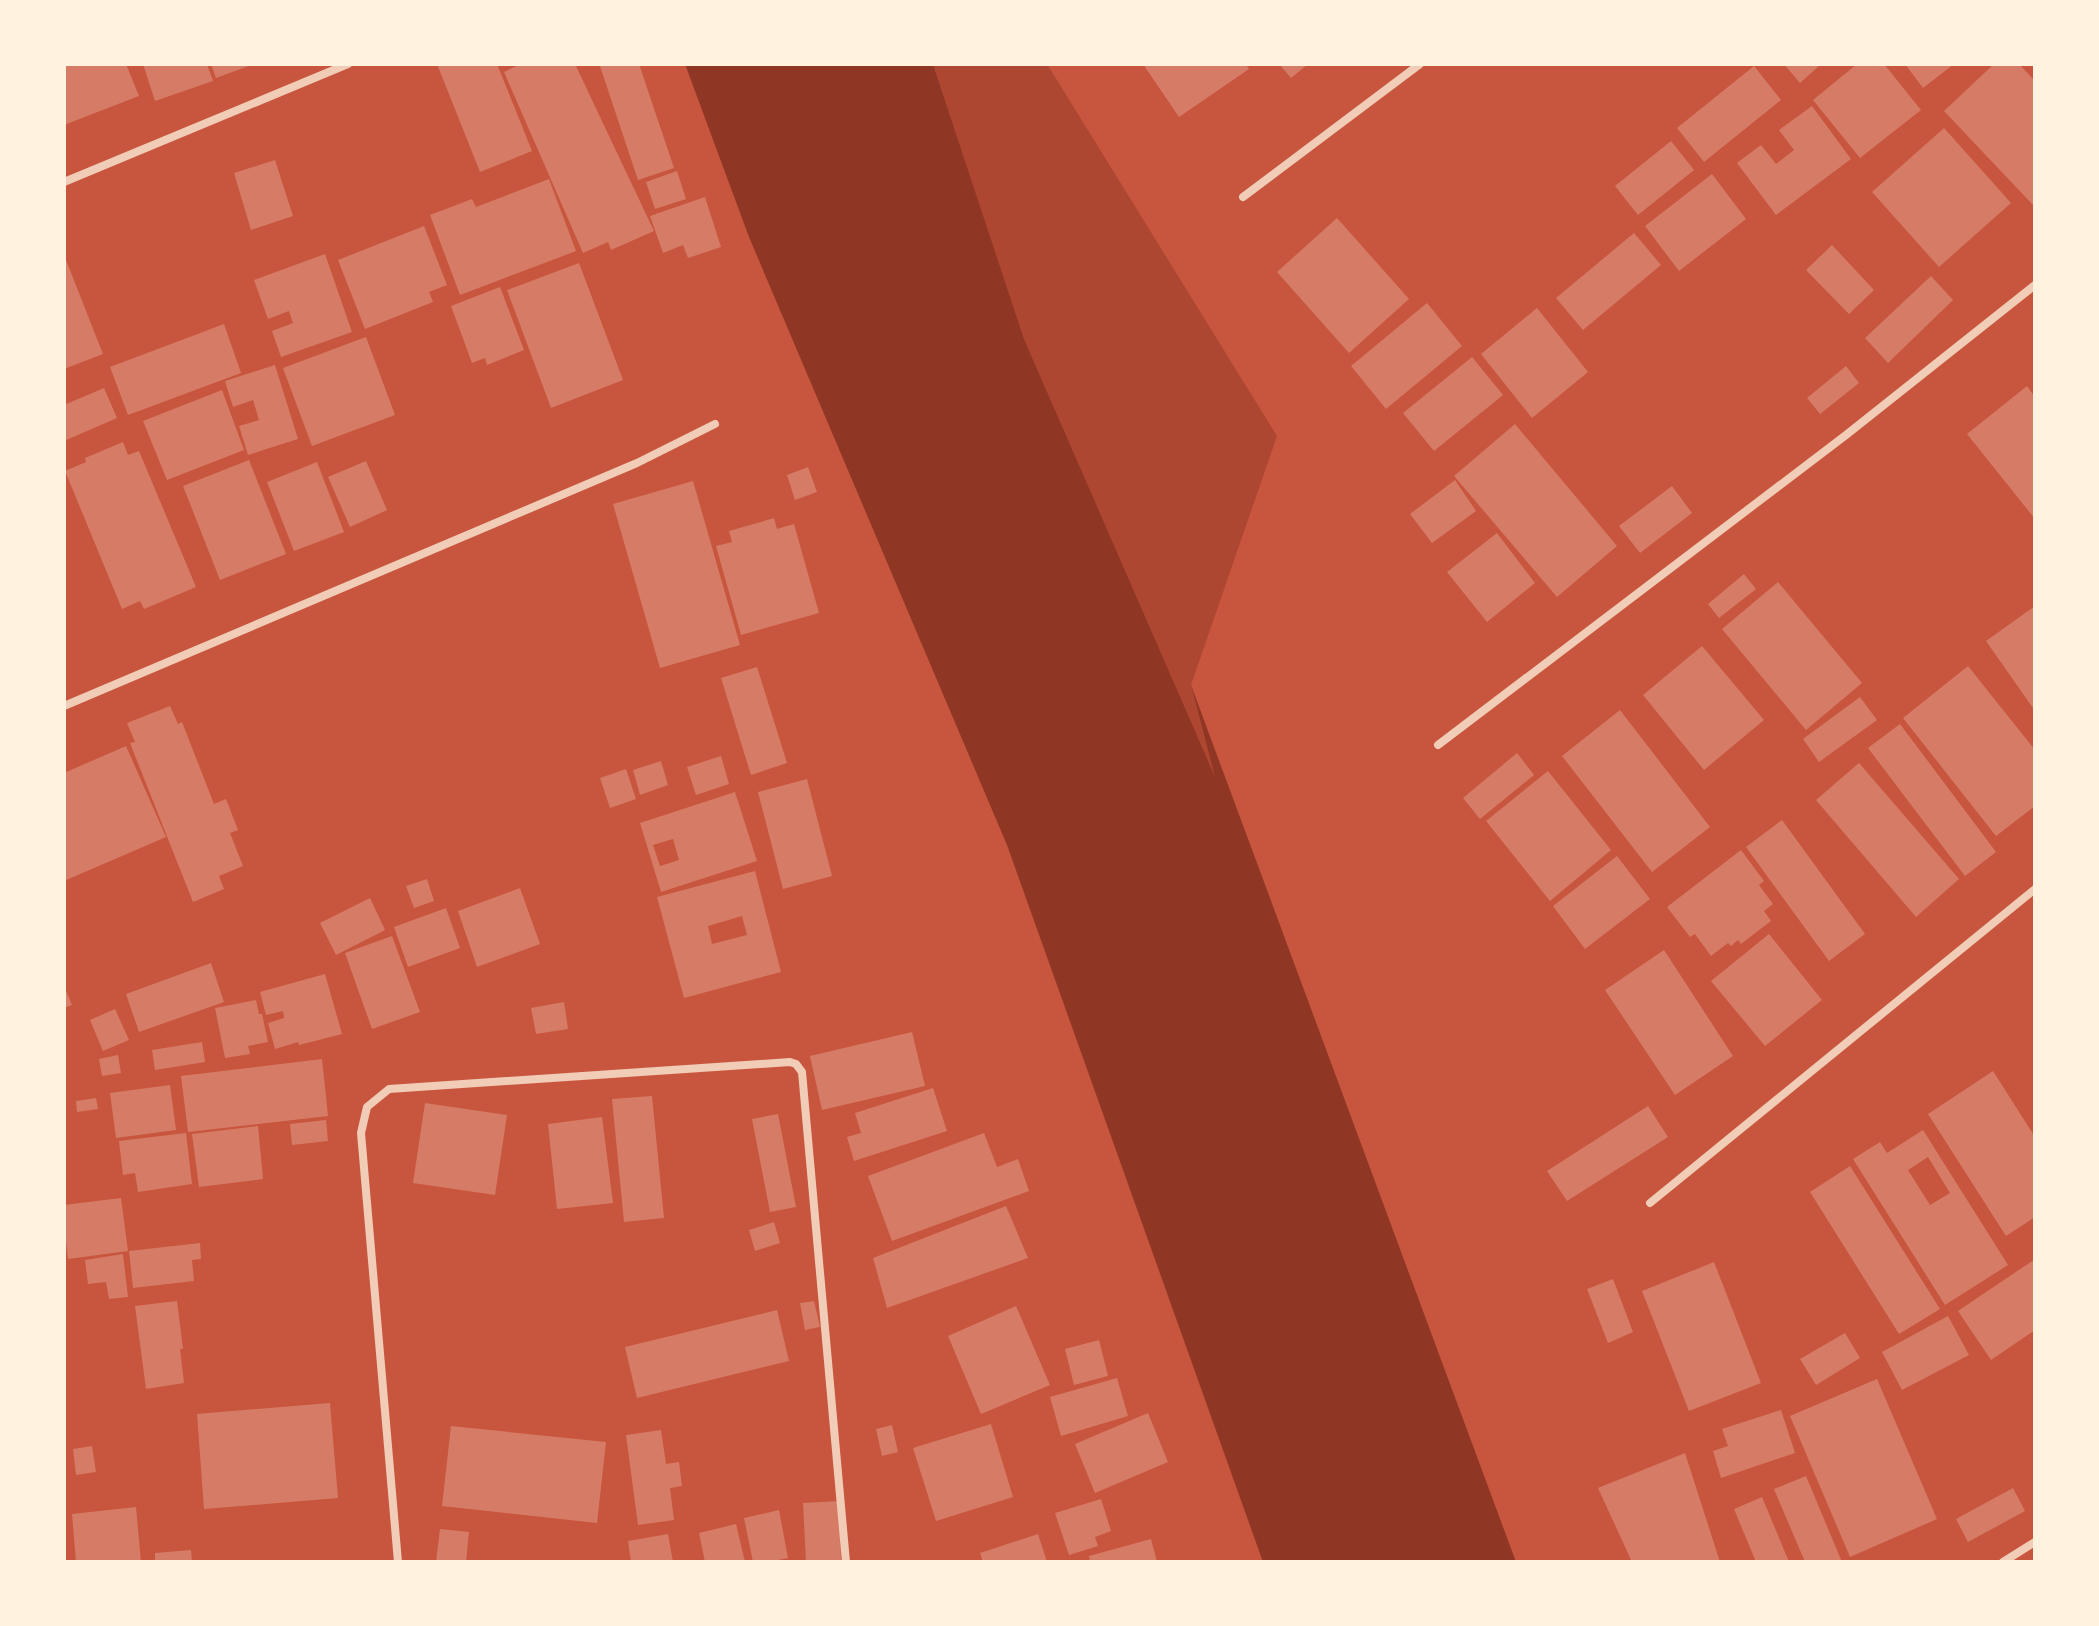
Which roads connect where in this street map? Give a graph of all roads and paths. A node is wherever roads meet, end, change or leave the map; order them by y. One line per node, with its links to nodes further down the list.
1 (348, 64): 3 (street)
2 (1420, 64): 4 (street)
3 (64, 182)
4 (1243, 197)
5 (2035, 285): 8 (street)
6 (715, 424): 7 (street)
7 (64, 706)
8 (1438, 745)
9 (2035, 889): 10 (street)
10 (1650, 1203)
11 (2035, 1542): 14 (street)
12 (398, 1562): 13 (street)
13 (846, 1562)
14 (2003, 1562)

